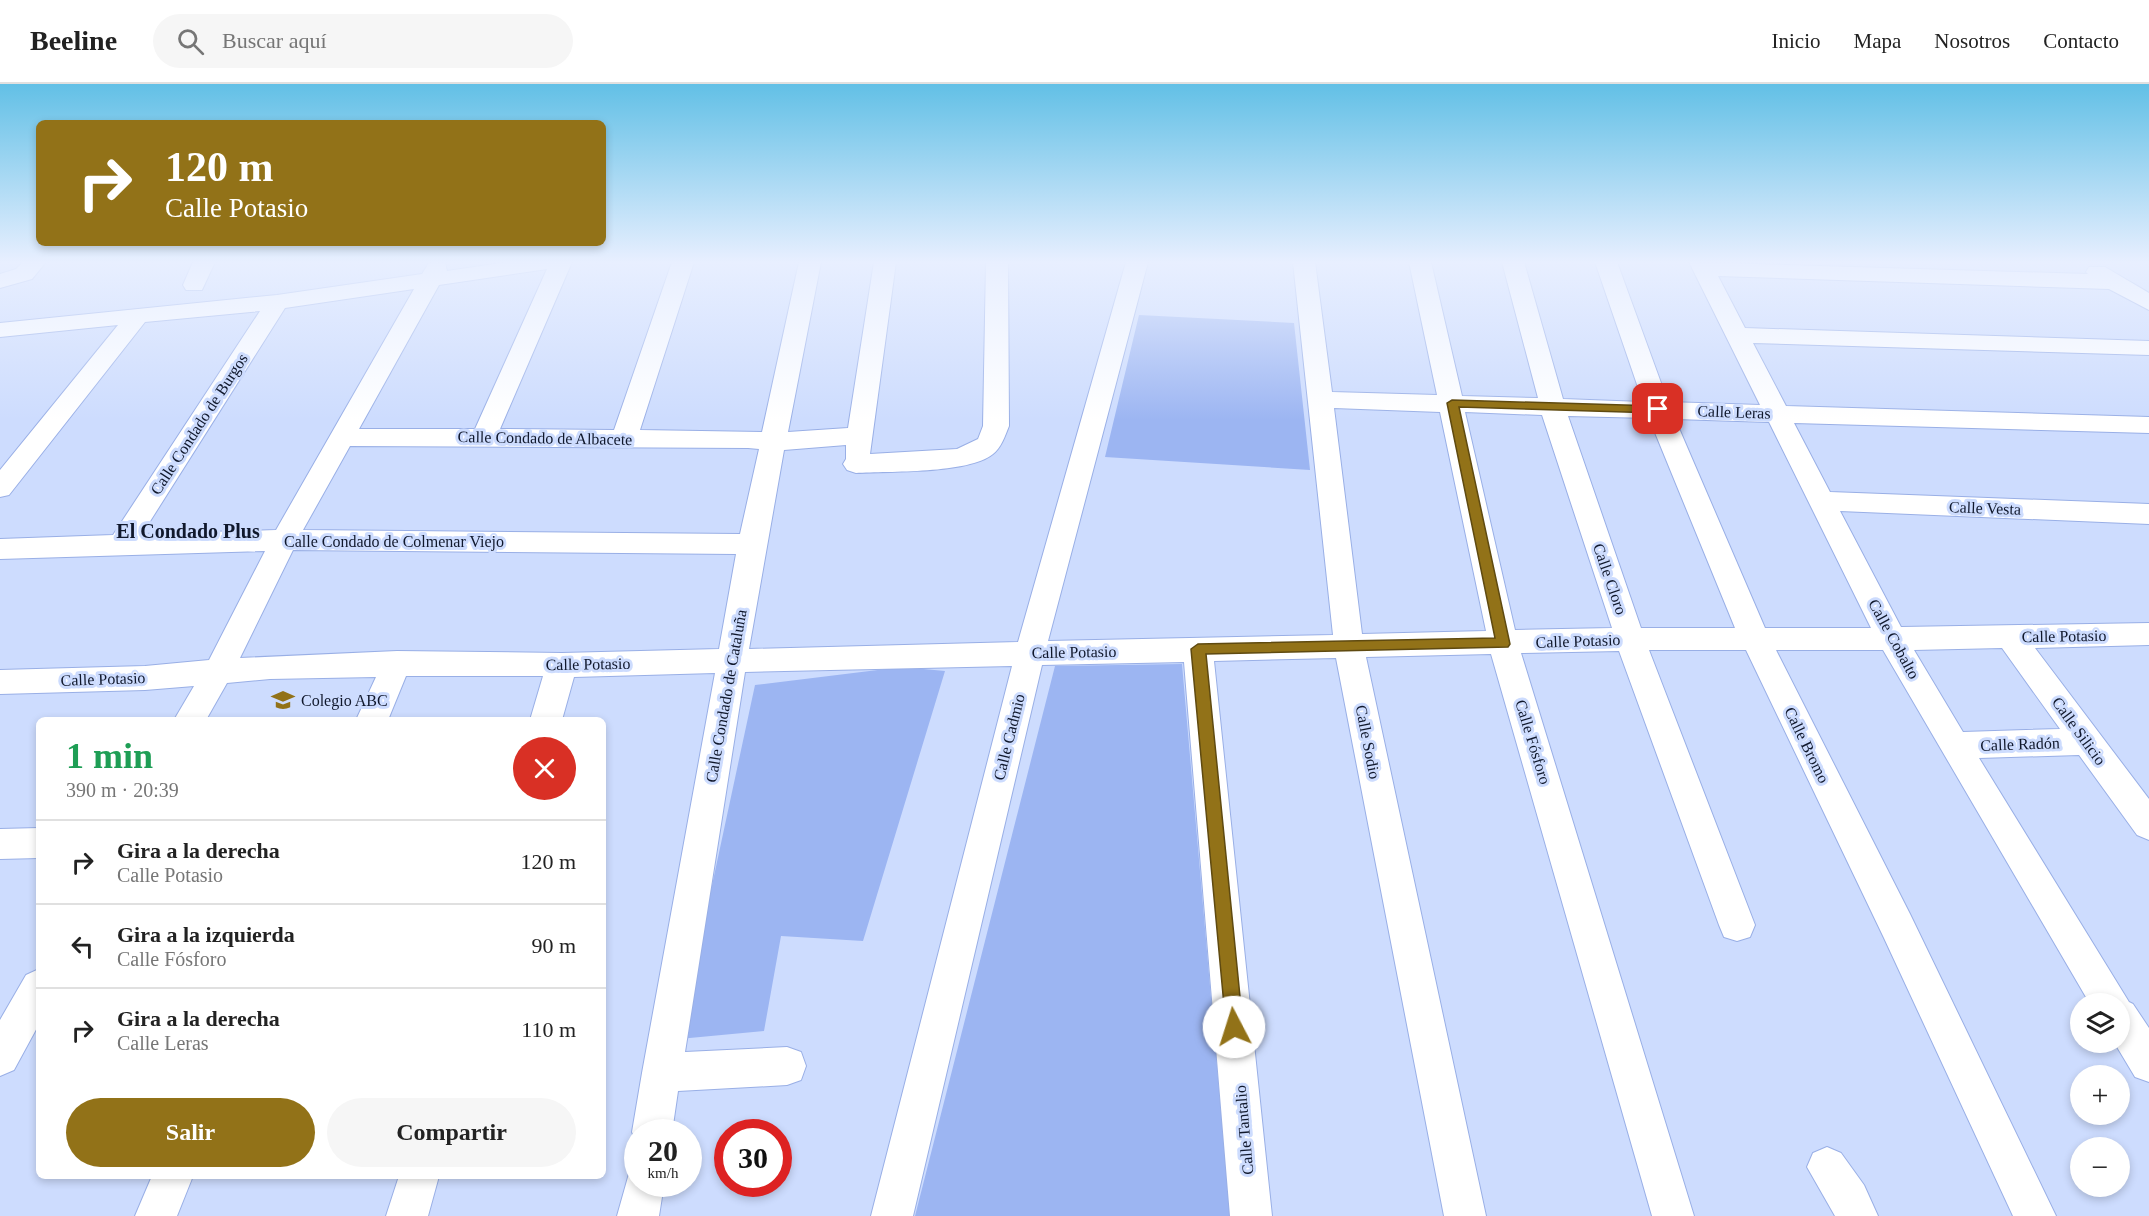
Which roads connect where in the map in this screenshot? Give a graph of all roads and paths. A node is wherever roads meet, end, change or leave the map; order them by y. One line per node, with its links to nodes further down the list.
1 (164, 315): 15 (street)
2 (269, 315): 35 (street, Calle Condado de Burgos)
3 (410, 315): 26 (street)
4 (538, 315): 27 (street)
5 (665, 315): 29 (street)
6 (796, 315): 28 (street, Calle Condado de Cataluña)
7 (877, 315): 25 (street)
8 (997, 315): 25 (street)
9 (1123, 315): 45 (street, Calle Cadmio)
10 (1310, 315): 19 (street, Calle Sodio)
11 (1432, 315): 20 (street, Calle Fósforo)
12 (1527, 315): 21 (street, Calle Cloro)
13 (1625, 315): 22 (street, Calle Bromo)
14 (1726, 315): 17 (street, Calle Cobalto)
15 (136, 318): 16 (street); 30 (street)
16 (0, 330)
17 (1736, 334): 18 (street); 23 (street, Calle Cobalto)
18 (2149, 348)
19 (1320, 399): 20 (street, Calle Leras); 43 (street, Calle Sodio)
20 (1452, 403): 21 (street, Calle Leras); 42 (street, Calle Fósforo)
21 (1552, 406): 22 (street, Calle Leras); 38 (street, Calle Cloro)
22 (1658, 409): 23 (street, Calle Leras); 39 (street, Calle Bromo)
23 (1777, 413): 24 (street, Calle Leras); 31 (street, Calle Cobalto)
24 (2149, 425)
25 (859, 428): 28 (street, Calle Condado de Albacete)
26 (341, 437): 27 (street, Calle Condado de Albacete); 33 (street)
27 (484, 437): 29 (street, Calle Condado de Albacete)
28 (765, 437): 29 (street, Calle Condado de Albacete); 34 (street, Calle Condado de Cataluña)
29 (624, 439)
30 (0, 488)
31 (1821, 501): 32 (street, Calle Vesta); 40 (street, Calle Cobalto)
32 (2149, 514)
33 (284, 540): 34 (street, Calle Condado de Colmenar Viejo); 35 (street, Calle Condado de Colmenar Viejo); 49 (street)
34 (752, 544): 46 (street, Calle Condado de Cataluña)
35 (120, 547): 36 (street, Calle Condado de Colmenar Viejo)
36 (0, 549)
37 (2010, 637): 40 (street, Calle Potasio); 41 (street, Calle Potasio); 54 (street, Calle Silicio)
38 (1630, 639): 39 (street, Calle Potasio); 42 (street, Calle Potasio); 59 (street, Calle Cloro)
39 (1755, 639): 40 (street, Calle Potasio); 80 (street, Calle Bromo)
40 (1892, 639): 55 (street, Calle Cobalto)
41 (2144, 640)
42 (1503, 644): 43 (street, Calle Potasio); 78 (street, Calle Fósforo)
43 (1349, 647): 44 (street, Calle Potasio); 77 (street, Calle Sodio)
44 (1198, 649): 45 (street, Calle Potasio); 76 (street, Calle Tantalio)
45 (1030, 653): 46 (street, Calle Potasio); 75 (street, Calle Cadmio)
46 (733, 662): 48 (street, Calle Potasio); 66 (street, Calle Condado de Cataluña)
47 (397, 663): 48 (street, Calle Potasio); 49 (street, Calle Potasio); 52 (street)
48 (562, 665): 53 (street)
49 (219, 670): 50 (street, Calle Potasio); 51 (street)
50 (0, 682)
51 (192, 717)
52 (373, 717)
53 (547, 717)
54 (2087, 742): 55 (street, Calle Radón); 56 (street, Calle Silicio)
55 (1953, 745): 61 (street, Calle Cobalto)
56 (2149, 825)
57 (0, 843): 58 (street)
58 (36, 843)
59 (1737, 925)
60 (36, 992): 63 (street)
61 (2104, 993)
62 (2130, 1033): 64 (street)
63 (0, 1057)
64 (2149, 1064)
65 (787, 1066): 66 (street)
66 (661, 1073): 67 (street, Calle Condado de Cataluña)
67 (654, 1119)
68 (1827, 1167): 79 (street)
69 (172, 1179): 72 (street)
70 (417, 1179): 73 (street)
71 (642, 1197): 74 (street)
72 (156, 1216)
73 (407, 1216)
74 (639, 1216)
75 (891, 1216)
76 (1251, 1216)
77 (1464, 1216)
78 (1673, 1216)
79 (1857, 1216)
80 (2035, 1216)

